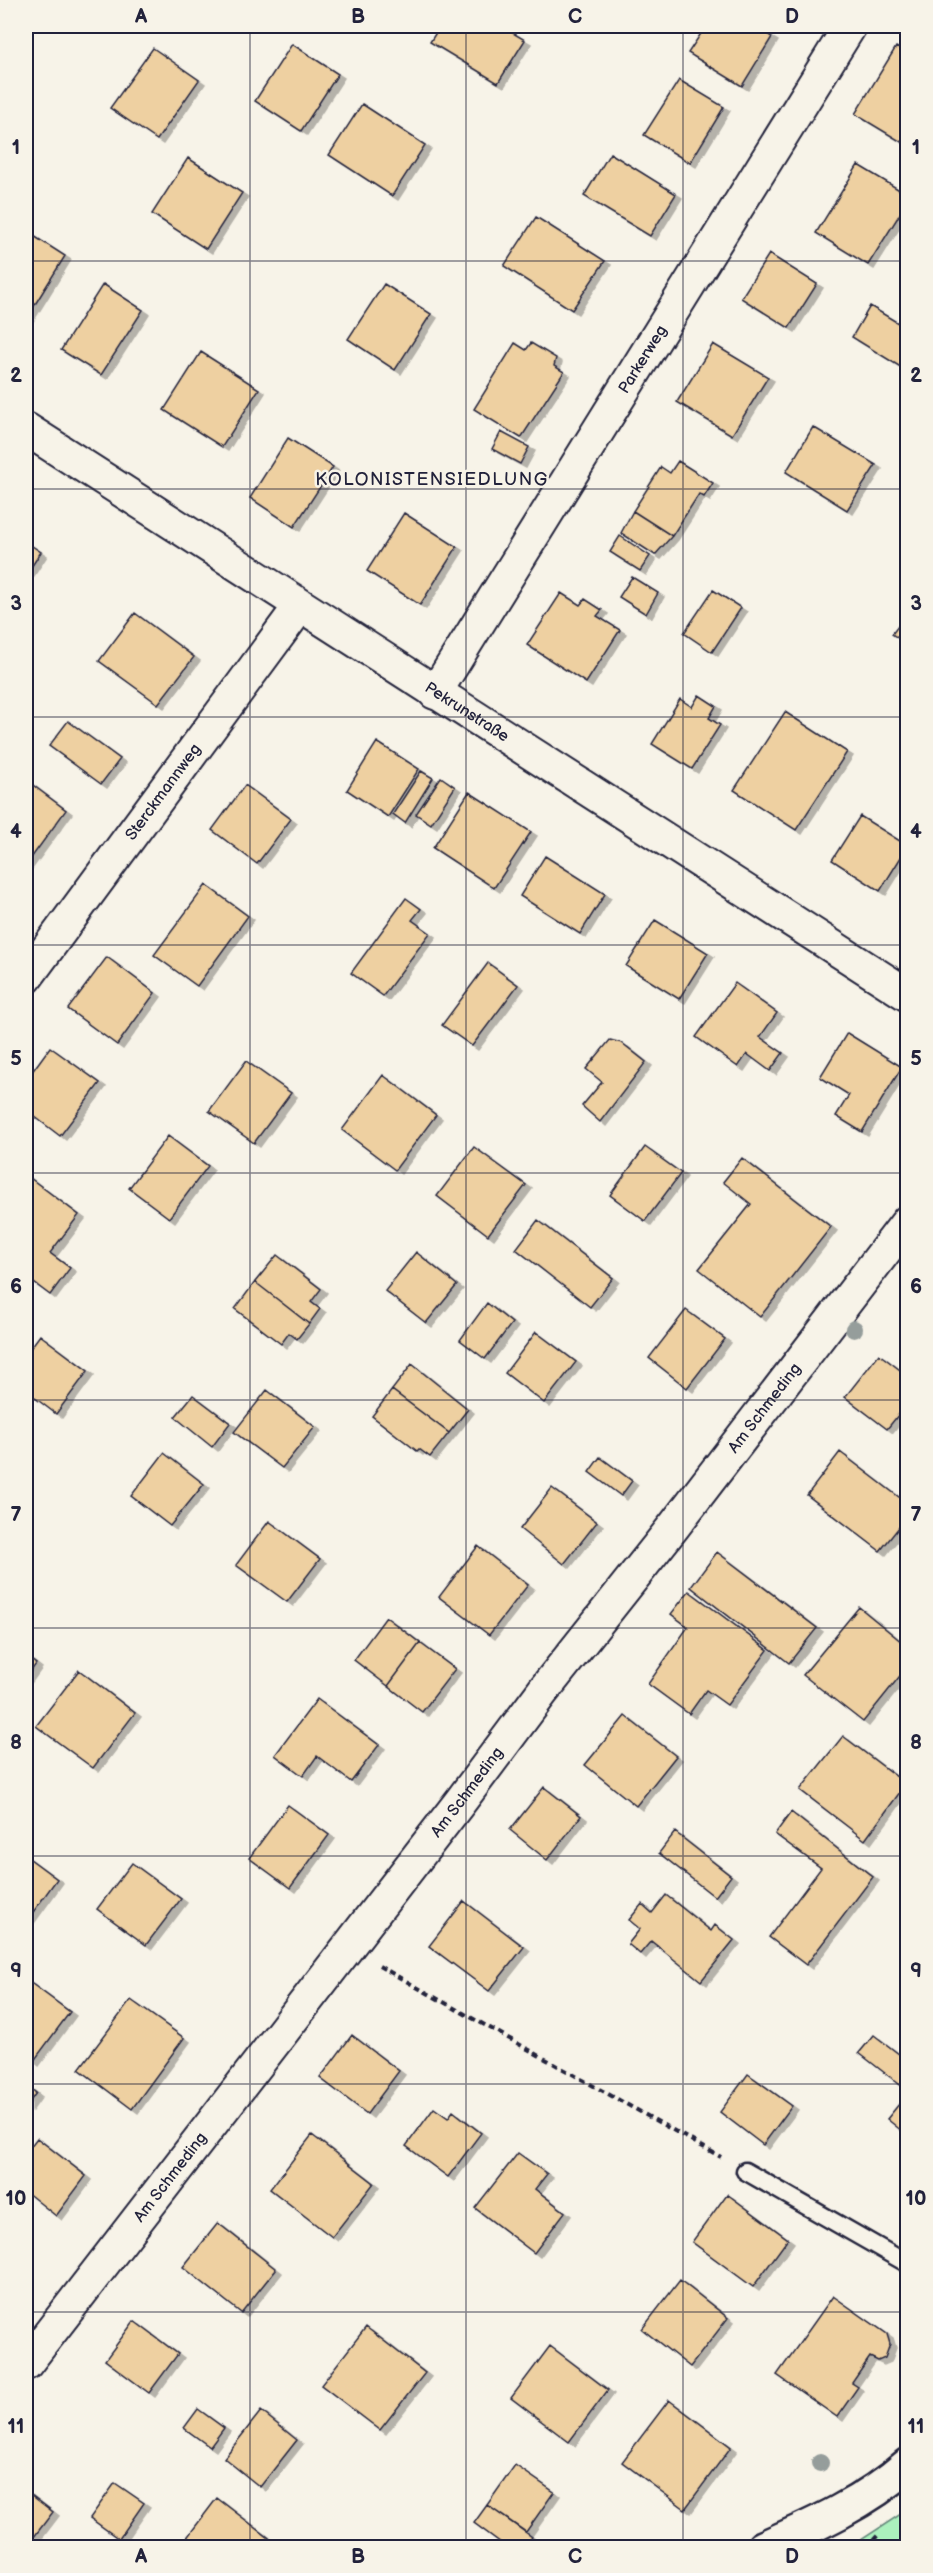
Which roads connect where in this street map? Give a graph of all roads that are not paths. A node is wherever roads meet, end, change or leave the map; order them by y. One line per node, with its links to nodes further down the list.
1 (850, 26): 4 (street, Parkerweg)
2 (26, 429): 3 (street, Pekrunstraße)
3 (300, 606): 4 (street, Pekrunstraße); 5 (street, Sterckmannweg)
4 (435, 693): 6 (street, Pekrunstraße)
5 (26, 978)
6 (908, 995)
7 (908, 1221): 10 (street, Am Schmeding)
8 (745, 2171): 9 (lane)
9 (908, 2264)
10 (26, 2364)
11 (908, 2465): 12 (street)
12 (763, 2547)

